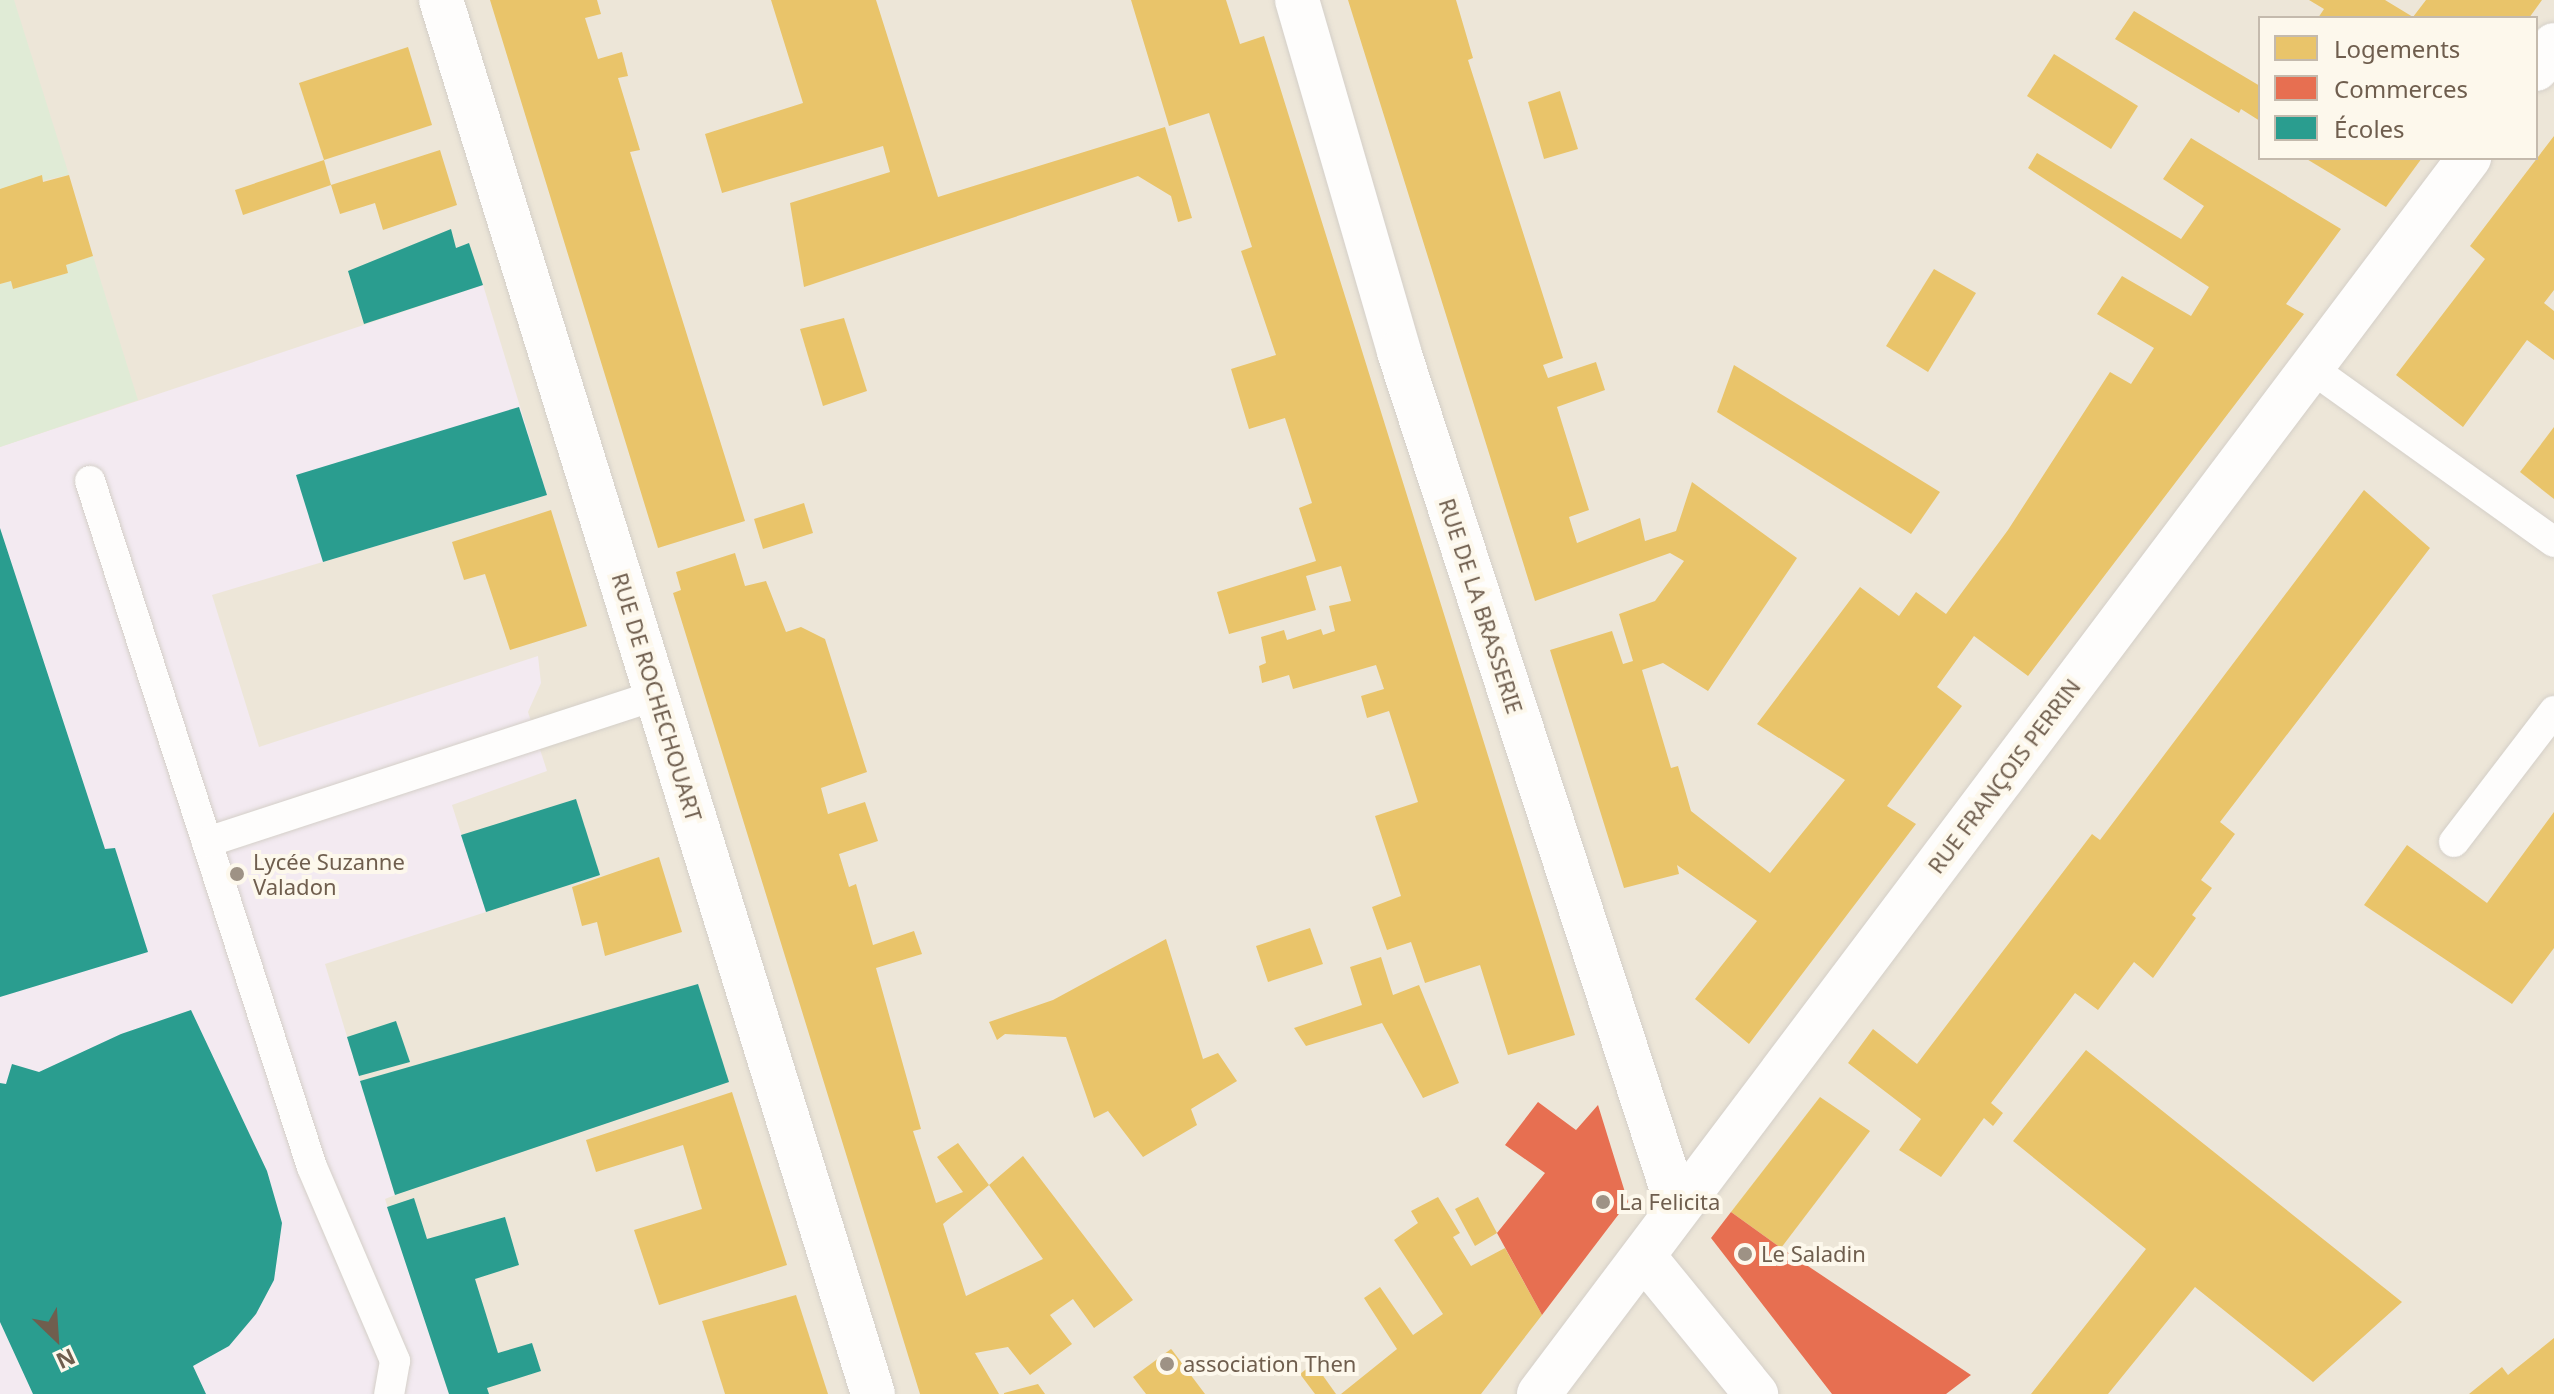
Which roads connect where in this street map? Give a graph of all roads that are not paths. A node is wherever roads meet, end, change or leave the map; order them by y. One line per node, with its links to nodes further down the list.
1 (441, 0): 9 (street, RUE DE ROCHECHOUART)
2 (1297, 0): 13 (street, RUE DE LA BRASSERIE)
3 (2554, 45): 4 (street)
4 (2538, 66)
5 (2467, 160): 6 (street, RUE FRANÇOIS PERRIN)
6 (2311, 368): 8 (lane); 13 (street, RUE FRANÇOIS PERRIN)
7 (90, 481): 11 (lane)
8 (2554, 542)
9 (656, 695): 11 (lane); 16 (street, RUE DE ROCHECHOUART)
10 (2554, 711): 12 (lane)
11 (207, 842): 15 (lane)
12 (2454, 842)
13 (1678, 1208): 14 (street, RUE FRANÇOIS PERRIN)
14 (1645, 1258): 17 (street, RUE FRANÇOIS PERRIN); 18 (street)
15 (389, 1394)
16 (873, 1394)
17 (1539, 1394)
18 (1756, 1394)

